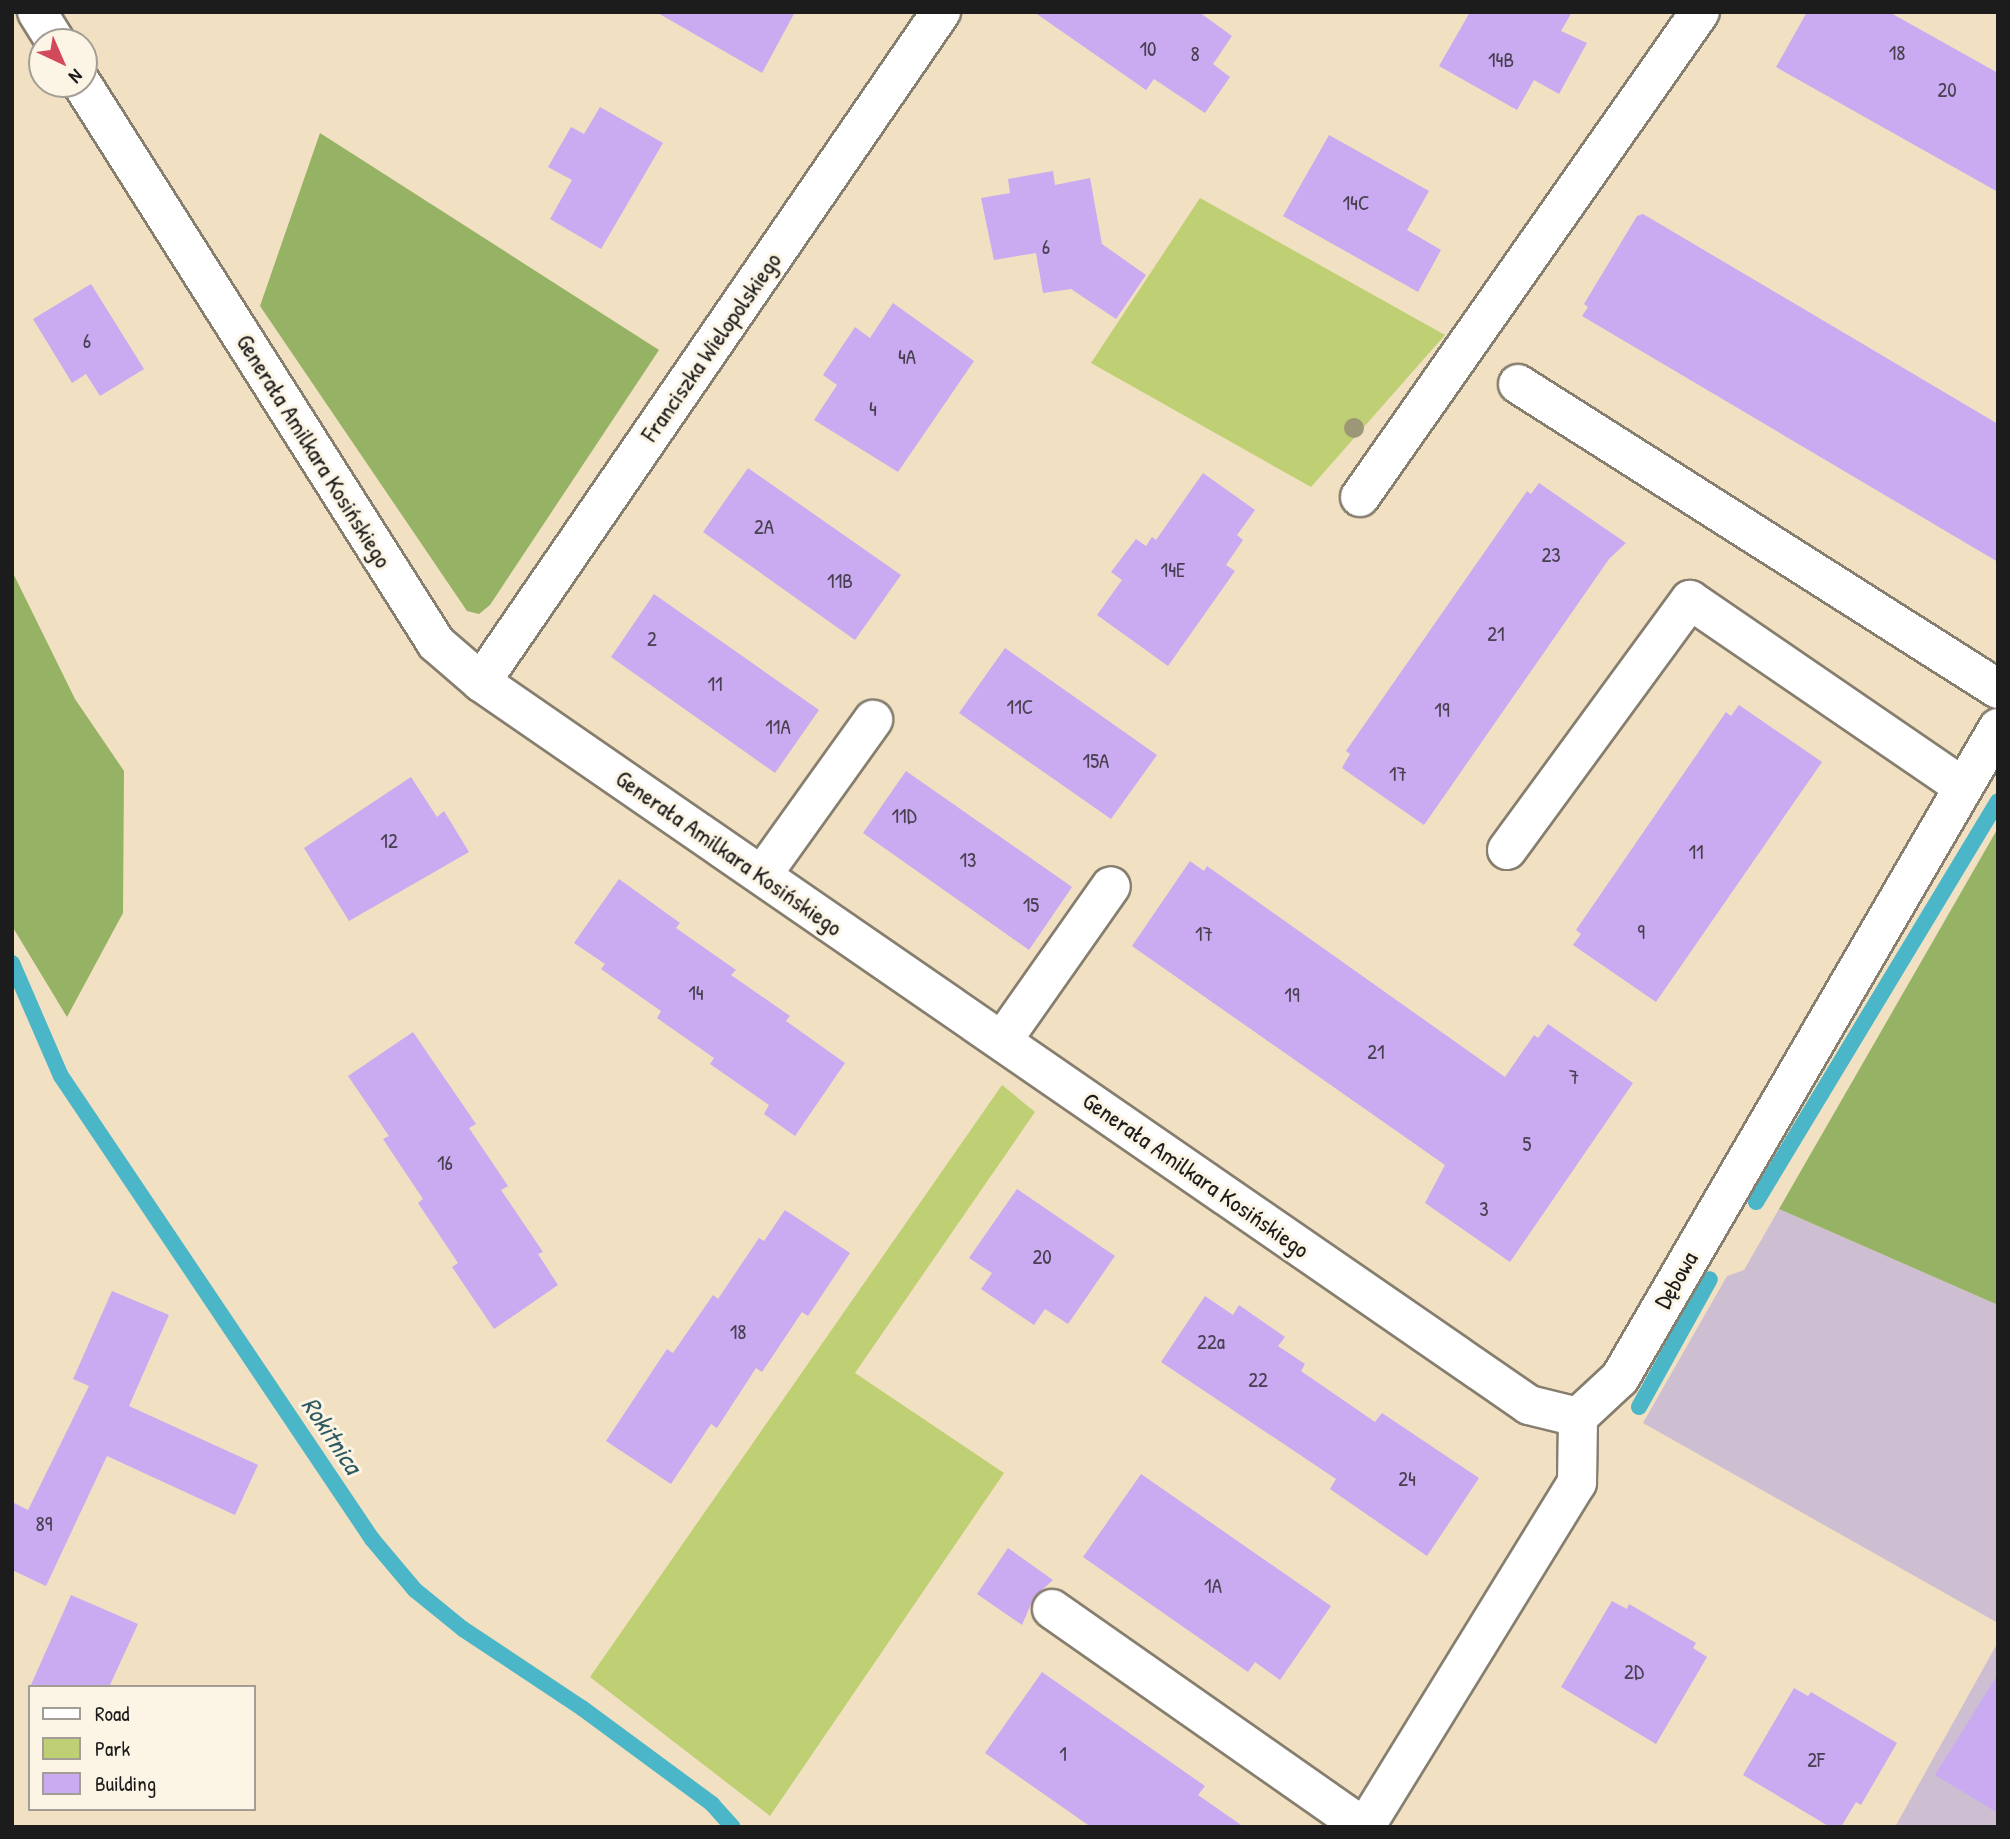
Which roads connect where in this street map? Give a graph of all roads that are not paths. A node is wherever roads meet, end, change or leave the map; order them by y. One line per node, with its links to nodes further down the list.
1 (37, 12): 4 (street)
2 (941, 12): 8 (street, Franciszka Wielopolskiego)
3 (1700, 12): 7 (street)
4 (47, 28)
5 (91, 98): 8 (street, Generała Amilkara Kosińskiego)
6 (1518, 384): 9 (street)
7 (1360, 497)
8 (481, 682): 14 (street, Generała Amilkara Kosińskiego)
9 (1998, 690)
10 (873, 720): 14 (street)
11 (1998, 728): 12 (street, Dębowa)
12 (1962, 786): 13 (street); 17 (street, Dębowa)
13 (1507, 850)
14 (762, 875): 16 (street, Generała Amilkara Kosińskiego)
15 (1111, 886): 16 (street)
16 (1002, 1041): 17 (street, Generała Amilkara Kosińskiego)
17 (1578, 1417): 19 (street)
18 (1052, 1609): 19 (street)
19 (1364, 1827)

